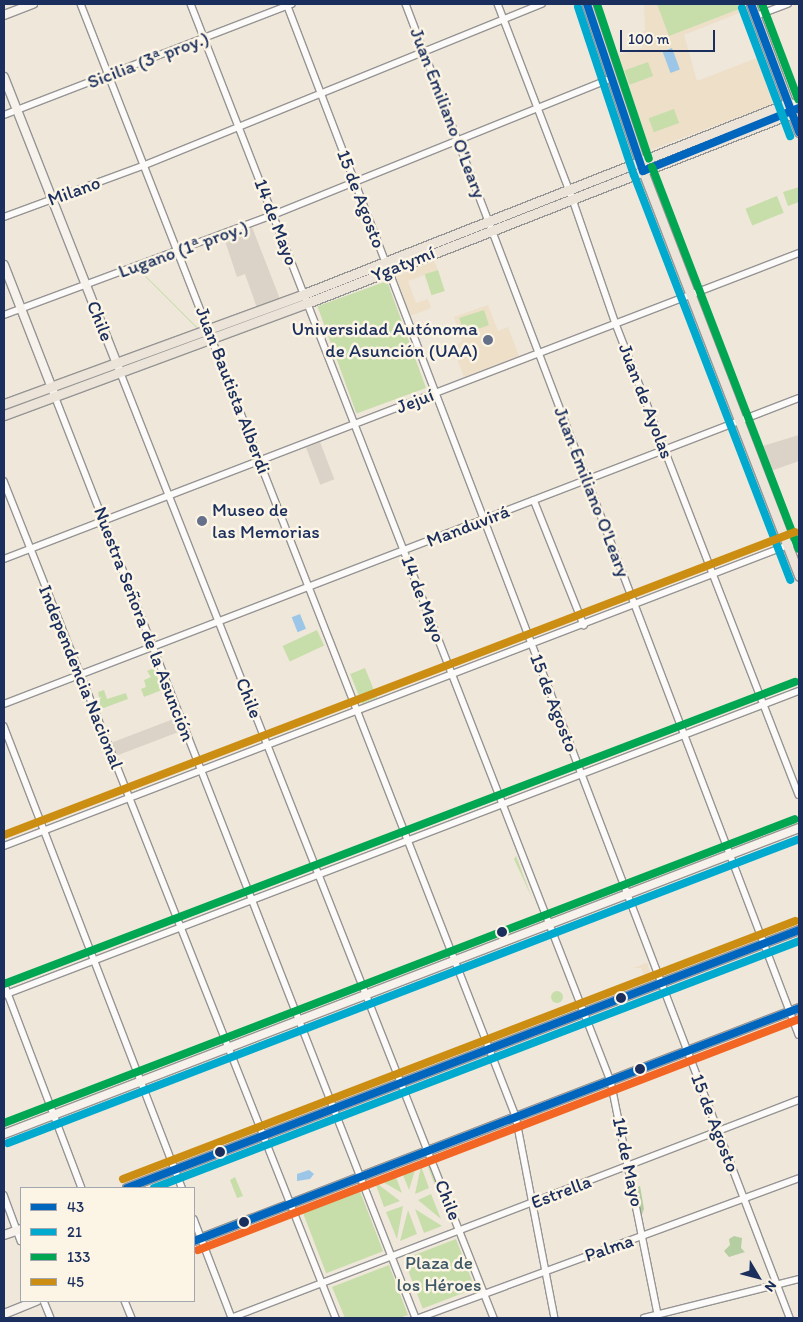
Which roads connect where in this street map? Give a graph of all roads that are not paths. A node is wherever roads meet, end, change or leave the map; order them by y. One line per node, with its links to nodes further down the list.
1 (33, 4): 11 (street)
2 (81, 4): 16 (street, Juan Bautista Alberdi)
3 (191, 4): 14 (street, 14 de Mayo)
4 (288, 4): 14 (street, Sicilia (3ª proy.)); 19 (street, 15 de Agosto)
5 (406, 4): 15 (street, Juan Emiliano O'Leary)
6 (498, 4): 13 (street, Juan de Ayolas)
7 (542, 4): 13 (street, Milano)
8 (587, 4): 18 (main road)
9 (752, 4): 12 (main road)
10 (788, 4): 12 (street)
11 (4, 15)
12 (756, 16): 20 (main road)
13 (504, 19): 15 (street, Milano); 21 (street, Juan de Ayolas)
14 (204, 38): 16 (street, Sicilia (3ª proy.)); 25 (street, 14 de Mayo)
15 (425, 51): 19 (street, Milano); 27 (street, Juan Emiliano O'Leary)
16 (110, 76): 23 (street, Sicilia (3ª proy.)); 28 (street, Juan Bautista Alberdi)
17 (4, 77): 23 (street, Chile)
18 (612, 78): 21 (street, Lugano (1ª proy.)); 29 (main road)
19 (321, 93): 25 (street, Milano); 30 (street, 15 de Agosto)
20 (789, 103): 22 (main road); 29 (main road, Ygatymí)
21 (538, 108): 27 (street, Lugano (1ª proy.)); 31 (street, Juan de Ayolas)
22 (797, 109): 26 (main road); 29 (main road, Ygatymí)
23 (17, 110): 24 (street, Sicilia (3ª proy.)); 32 (street, Chile)
24 (4, 115)
25 (239, 127): 28 (street, Milano); 33 (street, 14 de Mayo)
26 (799, 132)
27 (459, 140): 30 (street, Lugano (1ª proy.)); 35 (street, Juan Emiliano O'Leary)
28 (145, 165): 32 (street, Milano); 36 (street, Juan Bautista Alberdi)
29 (641, 167): 31 (main road, Ygatymí); 41 (main road)
30 (355, 182): 33 (street, Lugano (1ª proy.)); 39 (street, 15 de Agosto)
31 (571, 194): 35 (main road, Ygatymí); 45 (street, Juan de Ayolas)
32 (52, 199): 34 (street, Milano); 40 (street, Chile)
33 (273, 215): 36 (street, Lugano (1ª proy.)); 42 (street, 14 de Mayo)
34 (4, 217)
35 (491, 225): 39 (main road, Ygatymí); 47 (street, Juan Emiliano O'Leary)
36 (179, 251): 40 (street, Lugano (1ª proy.)); 46 (street, Juan Bautista Alberdi)
37 (799, 253): 41 (street, Jejuí)
38 (4, 265): 43 (street, Nuestra Señora de la Asunción)
39 (387, 265): 42 (main road, Ygatymí); 50 (street, 15 de Agosto)
40 (86, 285): 43 (street, Lugano (1ª proy.)); 48 (street, Chile)
41 (691, 295): 45 (street, Jejuí); 55 (main road)
42 (306, 299): 46 (main road, Ygatymí); 56 (street, 14 de Mayo)
43 (21, 309): 44 (street, Lugano (1ª proy.)); 49 (street, Nuestra Señora de la Asunción)
44 (4, 315)
45 (616, 324): 47 (street, Jejuí); 57 (street, Juan de Ayolas)
46 (212, 333): 48 (main road, Ygatymí); 58 (street, Juan Bautista Alberdi)
47 (540, 353): 50 (street, Jejuí); 59 (street, Juan Emiliano O'Leary)
48 (118, 367): 49 (main road, Ygatymí); 51 (main road, Ygatymí); 61 (street, Chile)
49 (51, 386): 51 (street, Nuestra Señora de la Asunción); 53 (main road, Ygatymí)
50 (436, 393): 56 (street, Jejuí); 63 (street, 15 de Agosto)
51 (55, 396): 54 (main road, Ygatymí); 64 (street, Nuestra Señora de la Asunción)
52 (799, 398): 55 (street, Manduvirá)
53 (4, 404)
54 (4, 415)
55 (739, 421): 57 (street, Manduvirá); 66 (main road)
56 (355, 424): 58 (street, Jejuí); 68 (street, 14 de Mayo)
57 (665, 450): 59 (street, Manduvirá); 70 (street, Juan de Ayolas)
58 (261, 460): 61 (street, Jejuí); 72 (street, Juan Bautista Alberdi)
59 (587, 480): 62 (street, Manduvirá); 73 (street, Juan Emiliano O'Leary)
60 (4, 481): 67 (street, Independencia Nacional)
61 (168, 496): 64 (street, Jejuí); 74 (street, Chile)
62 (534, 500): 63 (street, Manduvirá); 75 (street)
63 (484, 520): 68 (street, Manduvirá); 76 (street, 15 de Agosto)
64 (104, 521): 67 (street, Jejuí); 77 (street, Nuestra Señora de la Asunción)
65 (799, 541): 66 (street)
66 (787, 546): 70 (street); 71 (main road)
67 (30, 549): 69 (street, Jejuí); 78 (street, Independencia Nacional)
68 (404, 550): 72 (street, Manduvirá); 79 (street, 14 de Mayo)
69 (4, 559)
70 (714, 575): 73 (street); 82 (street, Juan de Ayolas)
71 (799, 576)
72 (309, 587): 74 (street, Manduvirá); 83 (street, Juan Bautista Alberdi)
73 (634, 606): 75 (street); 85 (street, Juan Emiliano O'Leary)
74 (219, 622): 77 (street, Manduvirá); 86 (street, Chile)
75 (584, 625): 76 (street)
76 (532, 645): 79 (street); 88 (street, 15 de Agosto)
77 (153, 647): 78 (street, Manduvirá); 87 (street, Nuestra Señora de la Asunción)
78 (81, 675): 81 (street, Manduvirá); 90 (street, Independencia Nacional)
79 (453, 675): 83 (street); 91 (street, 14 de Mayo)
80 (799, 691): 82 (street)
81 (4, 704)
82 (764, 704): 85 (street); 89 (street, Juan de Ayolas)
83 (358, 711): 86 (street); 94 (street, Juan Bautista Alberdi)
84 (4, 726): 93 (street)
85 (685, 736): 88 (street); 96 (street, Juan Emiliano O'Leary)
86 (268, 745): 87 (street); 97 (street, Chile)
87 (202, 770): 90 (street); 99 (street, Nuestra Señora de la Asunción)
88 (582, 776): 91 (street); 98 (street, 15 de Agosto)
89 (799, 795)
90 (130, 798): 93 (street); 101 (street, Independencia Nacional)
91 (505, 806): 94 (street); 100 (street, 14 de Mayo)
92 (799, 828): 96 (street)
93 (44, 831): 95 (street); 104 (street)
94 (408, 840): 97 (street); 105 (street, Juan Bautista Alberdi)
95 (4, 846)
96 (731, 855): 98 (street); 103 (street, Juan Emiliano O'Leary)
97 (318, 874): 99 (street); 108 (street, Chile)
98 (628, 894): 100 (street); 106 (street, 15 de Agosto)
99 (252, 900): 101 (street); 113 (street, Nuestra Señora de la Asunción)
100 (552, 923): 105 (street); 111 (street, 14 de Mayo)
101 (182, 927): 104 (street); 115 (street, Independencia Nacional)
102 (799, 930): 103 (street)
103 (764, 944): 106 (street); 112 (street, Juan Emiliano O'Leary)
104 (94, 961): 109 (street); 118 (street)
105 (454, 961): 108 (street); 116 (street, Juan Bautista Alberdi)
106 (662, 983): 111 (street); 117 (street, 15 de Agosto)
107 (4, 984): 109 (street)
108 (367, 994): 113 (street); 120 (street, Chile)
109 (6, 995): 123 (street)
110 (799, 1008): 112 (street)
111 (585, 1012): 116 (street); 119 (street, 14 de Mayo)
112 (790, 1012): 114 (street, Juan Emiliano O'Leary); 117 (street)
113 (300, 1020): 115 (street); 122 (street, Nuestra Señora de la Asunción)
114 (799, 1035)
115 (229, 1047): 118 (street); 127 (street, Independencia Nacional)
116 (489, 1050): 120 (street); 124 (street, Juan Bautista Alberdi)
117 (687, 1051): 119 (street); 125 (street, 15 de Agosto)
118 (141, 1081): 123 (street); 130 (street)
119 (611, 1081): 124 (street); 129 (street, 14 de Mayo)
120 (402, 1083): 122 (street); 128 (street, Chile)
121 (799, 1100): 125 (street, Estrella)
122 (334, 1109): 127 (street); 131 (street, Nuestra Señora de la Asunción)
123 (54, 1114): 126 (street); 133 (street)
124 (516, 1116): 128 (street); 138 (street, Juan Bautista Alberdi)
125 (718, 1131): 129 (street, Estrella); 137 (street, 15 de Agosto)
126 (4, 1134)
127 (265, 1136): 130 (street); 139 (street, Independencia Nacional)
128 (428, 1150): 131 (street); 141 (street, Chile)
129 (630, 1166): 138 (street, Estrella); 144 (street, 14 de Mayo)
130 (175, 1170): 134 (street); 135 (street)
131 (361, 1176): 139 (street); 146 (street, Nuestra Señora de la Asunción)
132 (799, 1178): 137 (street, Palma)
133 (82, 1187)
134 (130, 1187)
135 (182, 1187)
136 (4, 1196): 142 (street)
137 (744, 1199): 144 (street, Palma); 150 (street, 15 de Agosto)
138 (534, 1202): 141 (street, Estrella); 147 (street, Juan Bautista Alberdi)
139 (291, 1203): 145 (street); 149 (street, Independencia Nacional)
140 (195, 1226): 145 (street)
141 (459, 1229): 146 (street, Estrella); 151 (street, Chile)
142 (19, 1230): 143 (street)
143 (4, 1236)
144 (644, 1236): 147 (street, Palma); 156 (street, 14 de Mayo)
145 (197, 1239): 159 (street)
146 (392, 1255): 149 (street, Estrella); 161 (street, Nuestra Señora de la Asunción)
147 (546, 1269): 151 (street, Palma); 163 (street, Juan Bautista Alberdi)
148 (799, 1279): 150 (street)
149 (322, 1283): 159 (street, Estrella); 160 (street, Independencia Nacional)
150 (778, 1286): 156 (street); 165 (street, 15 de Agosto)
151 (485, 1293): 161 (street, Palma); 162 (street, Chile)
152 (34, 1302): 155 (street)
153 (44, 1302): 157 (street)
154 (125, 1302): 158 (street)
155 (4, 1314)
156 (659, 1316): 164 (street)
157 (51, 1318)
158 (132, 1318)
159 (231, 1318)
160 (336, 1318)
161 (418, 1318)
162 (494, 1318)
163 (555, 1318)
164 (644, 1318)
165 (790, 1318)

